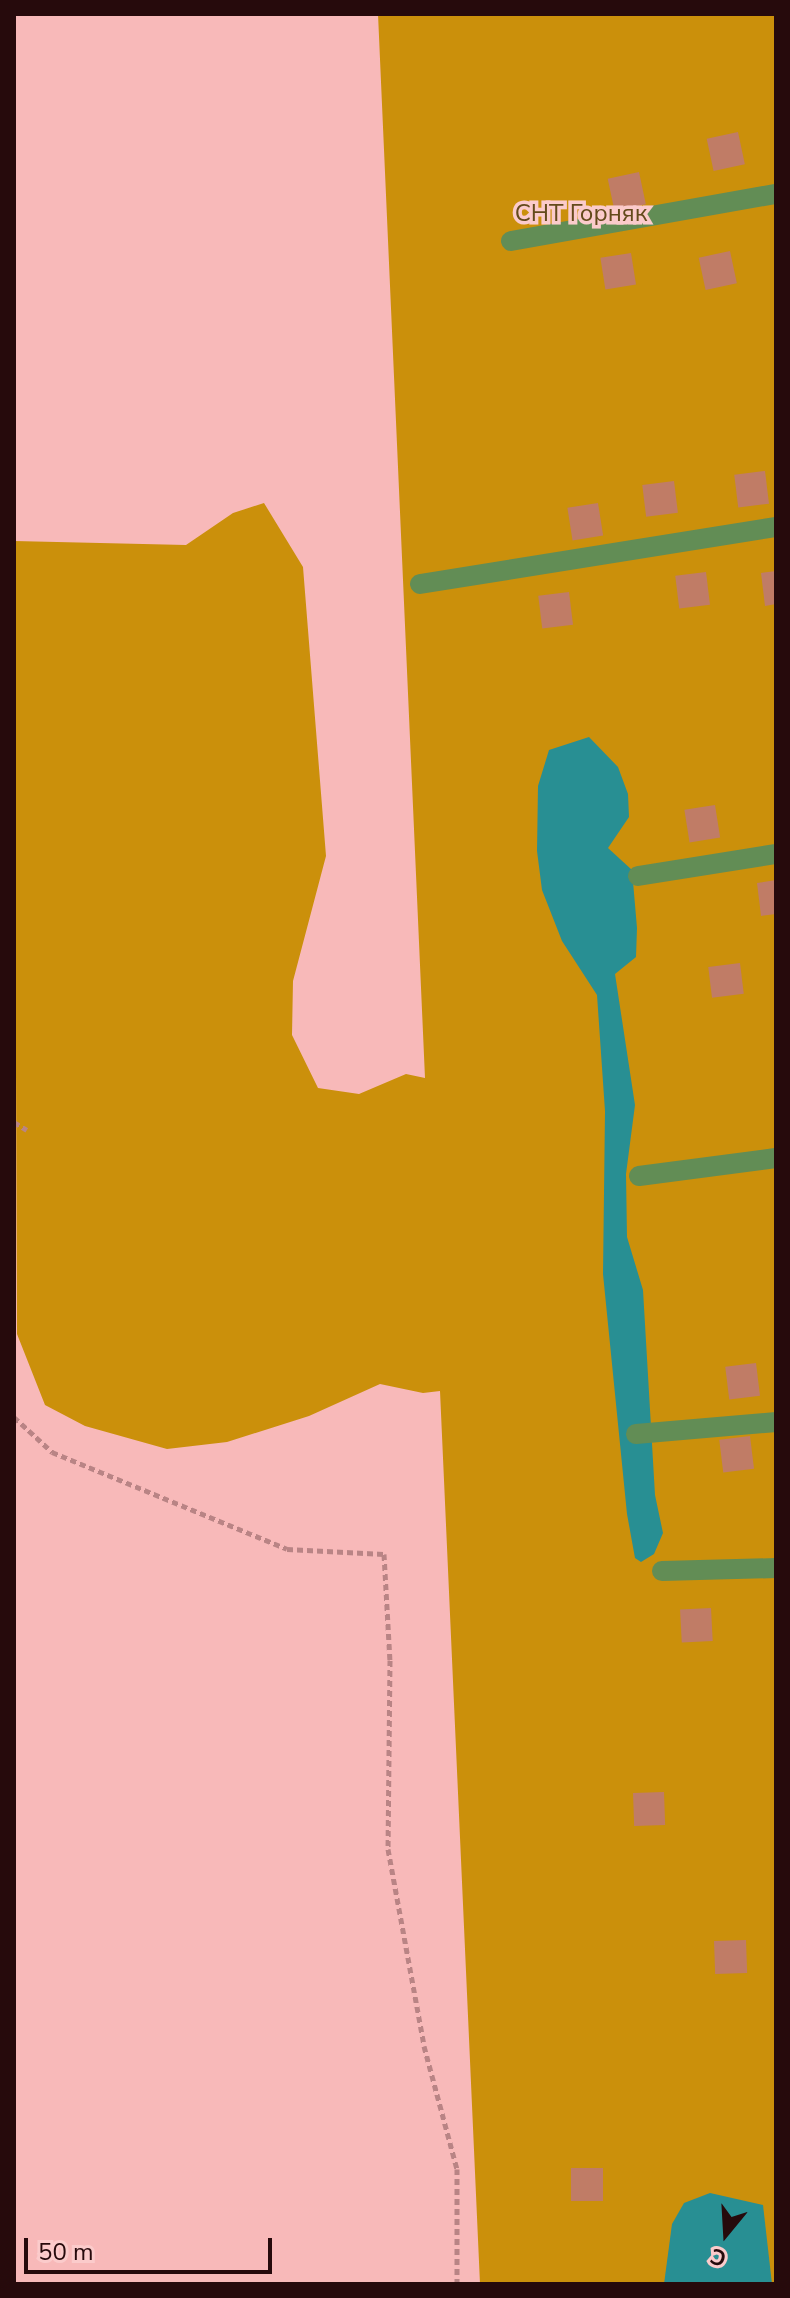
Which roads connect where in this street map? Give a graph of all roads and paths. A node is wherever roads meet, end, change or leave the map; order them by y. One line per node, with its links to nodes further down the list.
1 (776, 194): 2 (lane)
2 (511, 241)
3 (776, 527): 4 (lane)
4 (420, 584)
5 (776, 854): 6 (lane)
6 (638, 876)
7 (14, 1122): 8 (path)
8 (27, 1130)
9 (776, 1158): 10 (lane)
10 (639, 1176)
11 (14, 1417): 16 (path)
12 (776, 1422): 13 (lane)
13 (636, 1434)
14 (776, 1568): 15 (lane)
15 (662, 1571)
16 (457, 2284)

